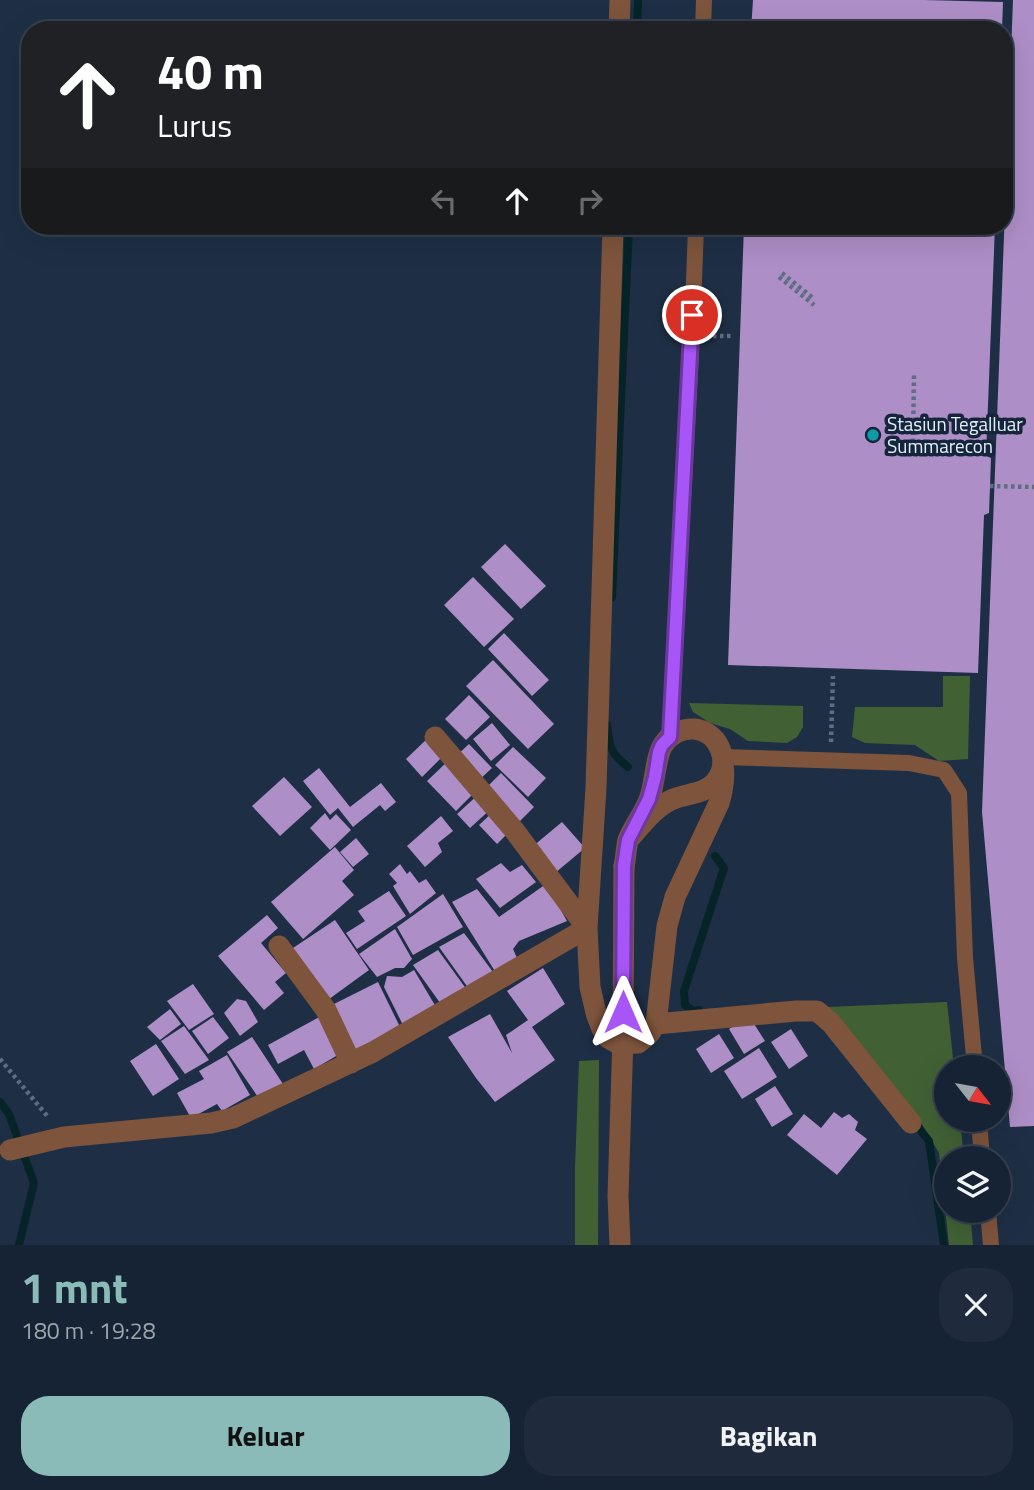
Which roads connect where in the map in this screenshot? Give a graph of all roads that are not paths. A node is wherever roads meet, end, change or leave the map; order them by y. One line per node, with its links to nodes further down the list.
1 (620, 0): 3 (street)
2 (704, 0): 4 (lane)
3 (619, 21)
4 (703, 21)
5 (613, 235): 14 (street)
6 (696, 235): 8 (lane)
7 (435, 737): 14 (street)
8 (670, 737): 9 (street); 10 (street)
9 (658, 760): 11 (street); 13 (street)
10 (723, 760): 11 (street); 12 (street); 17 (lane)
11 (692, 794): 12 (street); 13 (street)
12 (710, 820): 16 (street)
13 (628, 840): 22 (street, bridge)
14 (587, 928): 16 (street); 18 (street)
15 (279, 946): 18 (street)
16 (656, 1024): 19 (street)
17 (974, 1055)
18 (351, 1063): 20 (street)
19 (911, 1123)
20 (10, 1150)
21 (989, 1223): 23 (lane)
22 (621, 1245)
23 (991, 1245)

